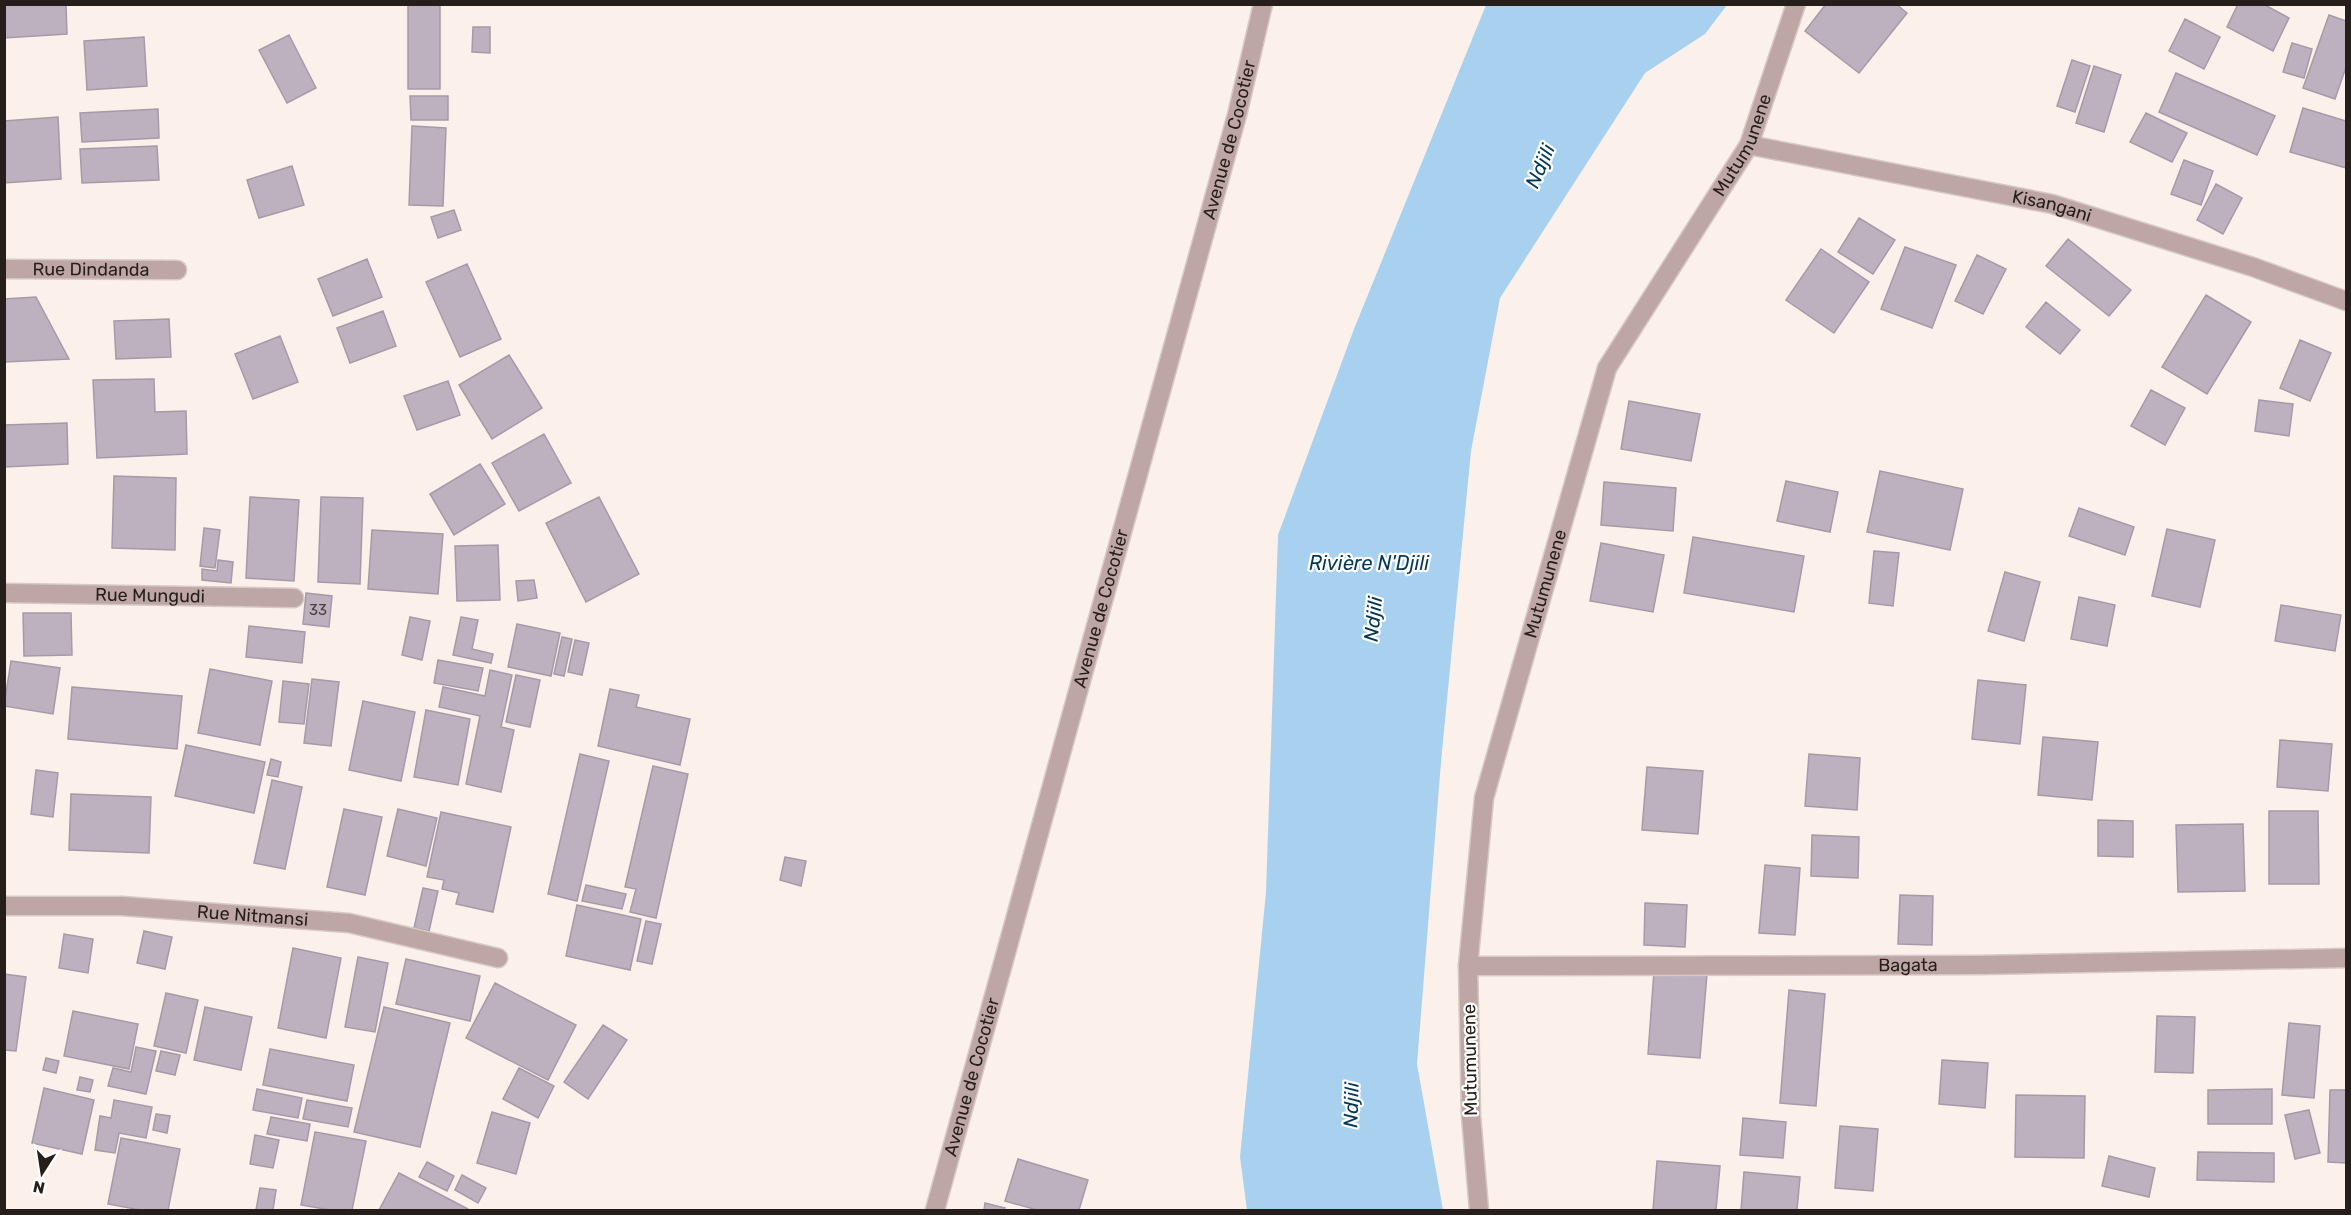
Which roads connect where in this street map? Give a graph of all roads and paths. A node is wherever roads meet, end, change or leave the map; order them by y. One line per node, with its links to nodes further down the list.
1 (1263, 4): 13 (street, Avenue de Cocotier)
2 (1796, 4): 3 (street, Mutumunene)
3 (1749, 145): 6 (street, Kisangani); 12 (street, Mutumunene)
4 (4, 269): 5 (street, Rue Dindanda)
5 (177, 270)
6 (2346, 301)
7 (4, 593): 8 (street, Rue Mungudi)
8 (294, 598)
9 (4, 906): 10 (street, Rue Nitmansi)
10 (498, 958)
11 (2346, 958): 12 (street, Bagata)
12 (1468, 966): 14 (street, Mutumunene)
13 (935, 1210)
14 (1479, 1210)

